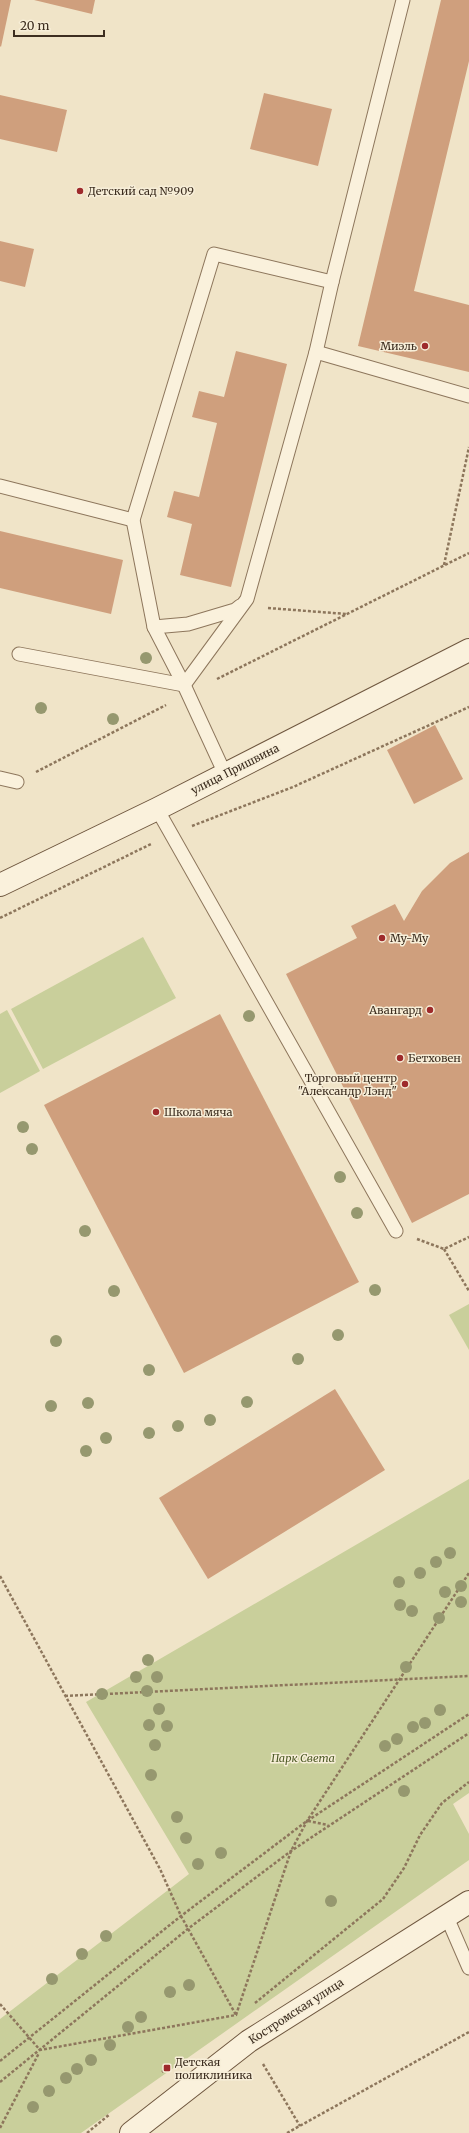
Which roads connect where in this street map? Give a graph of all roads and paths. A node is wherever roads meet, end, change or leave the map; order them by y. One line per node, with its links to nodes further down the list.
1 (403, 0): 2 (lane)
2 (332, 282): 3 (lane); 7 (lane)
3 (316, 352): 4 (lane); 10 (lane)
4 (469, 396)
5 (469, 447): 9 (path)
6 (0, 486): 7 (lane)
7 (133, 520): 12 (lane)
8 (469, 553): 9 (path)
9 (444, 565): 11 (path)
10 (244, 602): 11 (path); 12 (lane); 15 (lane)
11 (347, 614): 15 (path)
12 (154, 627): 15 (lane)
13 (469, 650): 17 (street, улица Пришвина)
14 (20, 654): 15 (lane)
15 (185, 690): 17 (lane); 19 (path)
16 (469, 707): 21 (path)
17 (225, 774): 20 (street, улица Пришвина)
18 (0, 778): 19 (lane)
19 (17, 782)
20 (157, 809): 21 (lane); 22 (street, улица Пришвина)
21 (171, 834): 23 (path); 24 (lane)
22 (0, 884)
23 (0, 918)
24 (396, 1231): 26 (path)
25 (469, 1237): 26 (path)
26 (444, 1249): 27 (path)
27 (469, 1291)
28 (469, 1573): 31 (path)
29 (0, 1576): 32 (path)
30 (469, 1676): 31 (path)
31 (402, 1678): 32 (path); 36 (path)
32 (65, 1696): 41 (path)
33 (469, 1714): 36 (path)
34 (469, 1733): 37 (path)
35 (469, 1782): 45 (path)
36 (307, 1821): 37 (path); 38 (path); 41 (path)
37 (328, 1825): 38 (path)
38 (291, 1851): 42 (path); 47 (path)
39 (469, 1902): 40 (street, Костромская улица)
40 (446, 1915): 43 (lane); 50 (street, Костромская улица)
41 (181, 1916): 42 (path); 49 (path)
42 (189, 1928): 47 (path); 51 (path)
43 (469, 1968)
44 (0, 2004): 49 (path)
45 (255, 2004)
46 (242, 2014): 47 (path)
47 (236, 2015): 51 (path)
48 (469, 2032): 57 (path)
49 (30, 2039): 51 (path); 52 (path)
50 (249, 2041): 57 (path); 60 (street, Костромская улица)
51 (40, 2050): 55 (path); 58 (path)
52 (0, 2061)
53 (173, 2064): 54 (path)
54 (161, 2073)
55 (0, 2082)
56 (114, 2111): 59 (path)
57 (300, 2126): 61 (path)
58 (0, 2128)
59 (87, 2133)
60 (131, 2133)
61 (287, 2133)

